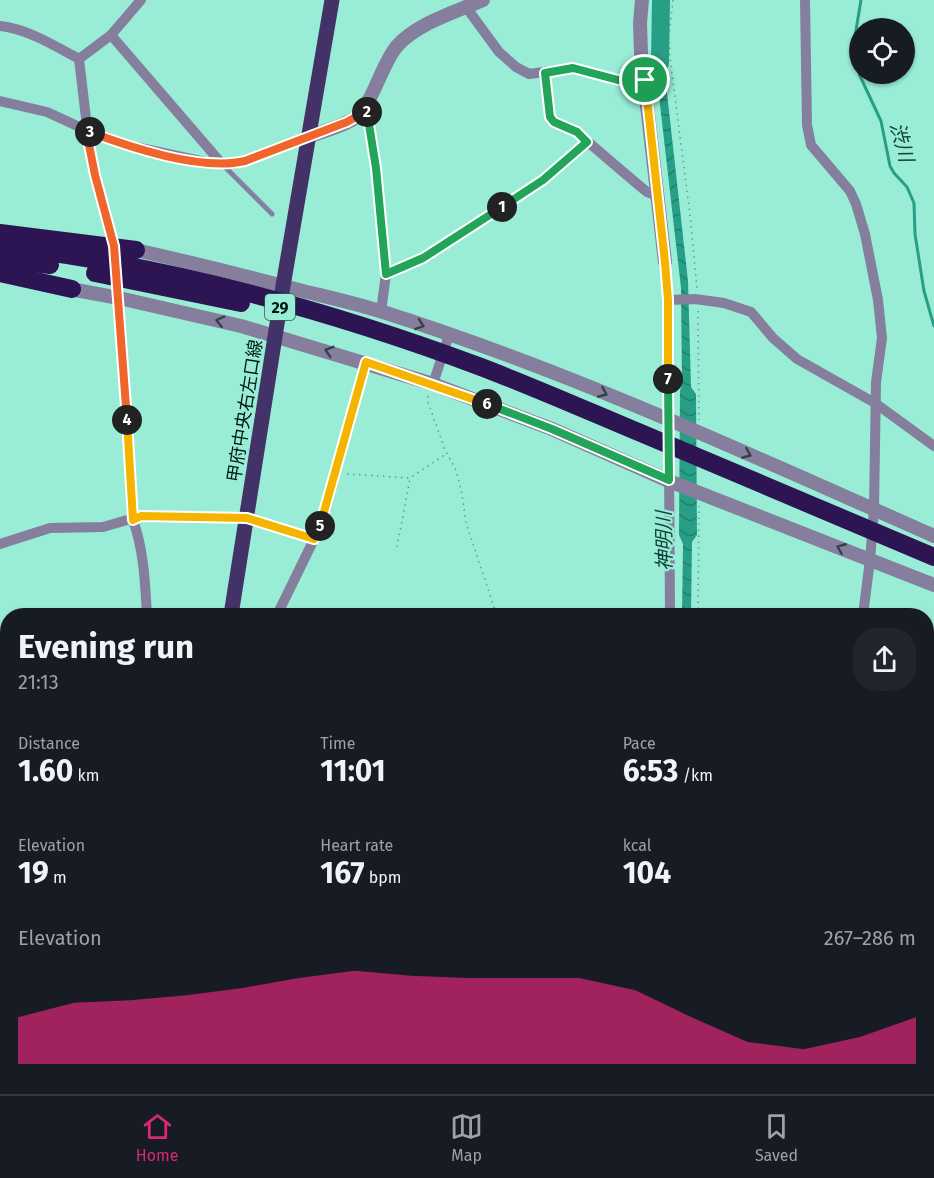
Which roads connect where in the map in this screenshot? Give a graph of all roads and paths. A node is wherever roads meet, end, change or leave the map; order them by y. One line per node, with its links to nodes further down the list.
1 (141, 0): 8 (street)
2 (332, 0): 15 (main road, 甲府中央右左口線 / 29)
3 (483, 0): 6 (street)
4 (642, 0): 11 (street)
5 (805, 0): 37 (street)
6 (466, 7): 10 (street); 13 (street)
7 (0, 26): 9 (street)
8 (111, 36): 9 (street); 17 (street)
9 (79, 59): 14 (street)
10 (545, 73): 11 (street); 16 (street)
11 (645, 80): 18 (street)
12 (0, 101): 14 (street)
13 (364, 107): 15 (street); 25 (street)
14 (86, 130): 17 (street); 21 (street)
15 (308, 137): 17 (street); 27 (main road, 甲府中央右左口線 / 29)
16 (587, 142): 18 (street); 25 (street)
17 (222, 164): 19 (lane)
18 (658, 196): 24 (street)
19 (272, 214)
20 (2, 235): 21 (highway); 32 (highway, 29, bridge)
21 (114, 246): 22 (highway); 29 (street)
22 (136, 250): 27 (street)
23 (0, 259): 32 (highway, 29, bridge)
24 (665, 262): 30 (street)
25 (386, 274): 31 (street)
26 (5, 277): 28 (highway)
27 (283, 286): 31 (street); 34 (main road, 甲府中央右左口線 / 29)
28 (72, 289): 29 (street)
29 (119, 298): 34 (street, one-way to 29); 46 (street)
30 (671, 300): 37 (street); 38 (street)
31 (381, 312): 33 (street, one-way to 33)
32 (358, 325): 51 (highway, 29, bridge)
33 (449, 335): 36 (street); 38 (street, one-way to 38)
34 (276, 337): 35 (street, one-way to 34); 45 (main road, 甲府中央右左口線 / 29)
35 (366, 362): 36 (street); 41 (street)
36 (433, 384): 40 (path); 43 (street)
37 (875, 403): 39 (street); 44 (street)
38 (672, 422): 43 (street); 44 (street, one-way to 44)
39 (934, 446)
40 (447, 454): 42 (path); 57 (path)
41 (334, 473): 42 (path); 48 (street)
42 (410, 478): 50 (path)
43 (673, 482): 52 (street, one-way to 43); 58 (street)
44 (874, 509): 47 (street); 52 (street)
45 (247, 518): 46 (street); 48 (street); 55 (main road, 甲府中央右左口線 / 29)
46 (133, 520): 49 (street); 54 (street)
47 (934, 536)
48 (314, 539): 56 (street)
49 (0, 544)
50 (397, 547)
51 (934, 557)
52 (870, 560): 53 (street); 59 (street)
53 (934, 585)
54 (147, 608)
55 (232, 608)
56 (280, 608)
57 (494, 608)
58 (670, 608)
59 (864, 608)

